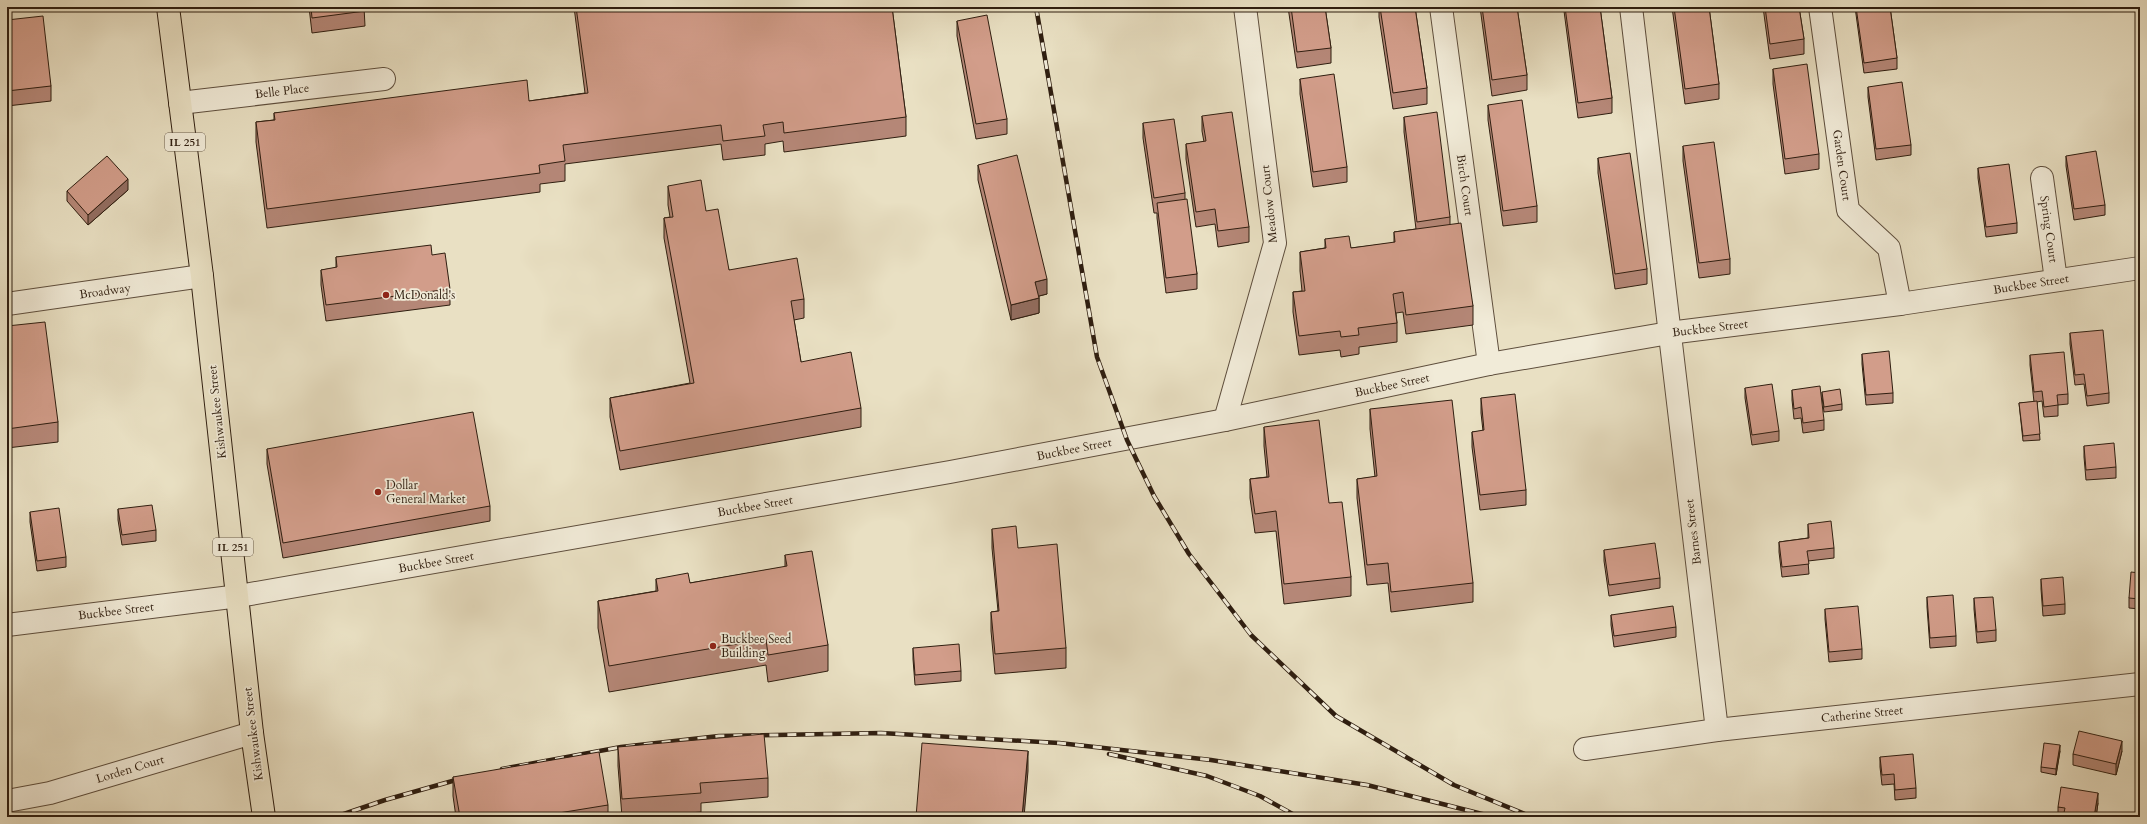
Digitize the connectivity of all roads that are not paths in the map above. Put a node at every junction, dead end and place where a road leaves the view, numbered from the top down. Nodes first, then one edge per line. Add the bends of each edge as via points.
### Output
1 (168, 7) edge
2 (1244, 7) edge
3 (1441, 7) edge
4 (1632, 7) edge
5 (1820, 7) edge
6 (384, 79) dead end
7 (180, 102) junction
8 (2042, 178) dead end
9 (2140, 268) edge
10 (202, 276) junction
11 (2056, 280) junction
12 (7, 304) edge
13 (1900, 304) junction
14 (1669, 333) junction
15 (1489, 364) junction
16 (1225, 420) junction
17 (238, 596) junction
18 (7, 624) edge
19 (2140, 684) edge
20 (1716, 730) junction
21 (252, 733) junction
22 (1585, 749) dead end
23 (7, 801) edge
24 (264, 817) edge

1 - 7 main road, Kishwaukee Street / IL 251
2 - 16 street, Meadow Court via 1275,243
3 - 15 street, Birch Court
4 - 14 street
5 - 13 street, Garden Court via 1848,210 1889,248
6 - 7 street, Belle Place
7 - 10 main road, Kishwaukee Street / IL 251
8 - 11 street, Spring Court
9 - 11 street, Buckbee Street
10 - 12 street, Broadway
10 - 17 main road, Kishwaukee Street / IL 251
11 - 13 street, Buckbee Street
13 - 14 street, Buckbee Street
14 - 15 street, Buckbee Street
14 - 20 street, Barnes Street
15 - 16 street, Buckbee Street
16 - 17 street, Buckbee Street via 942,474
17 - 18 street, Buckbee Street
17 - 21 main road, Kishwaukee Street / IL 251
19 - 20 street, Catherine Street
20 - 22 street, Catherine Street
21 - 23 street, Lorden Court via 50,793
21 - 24 main road, Kishwaukee Street / IL 251

